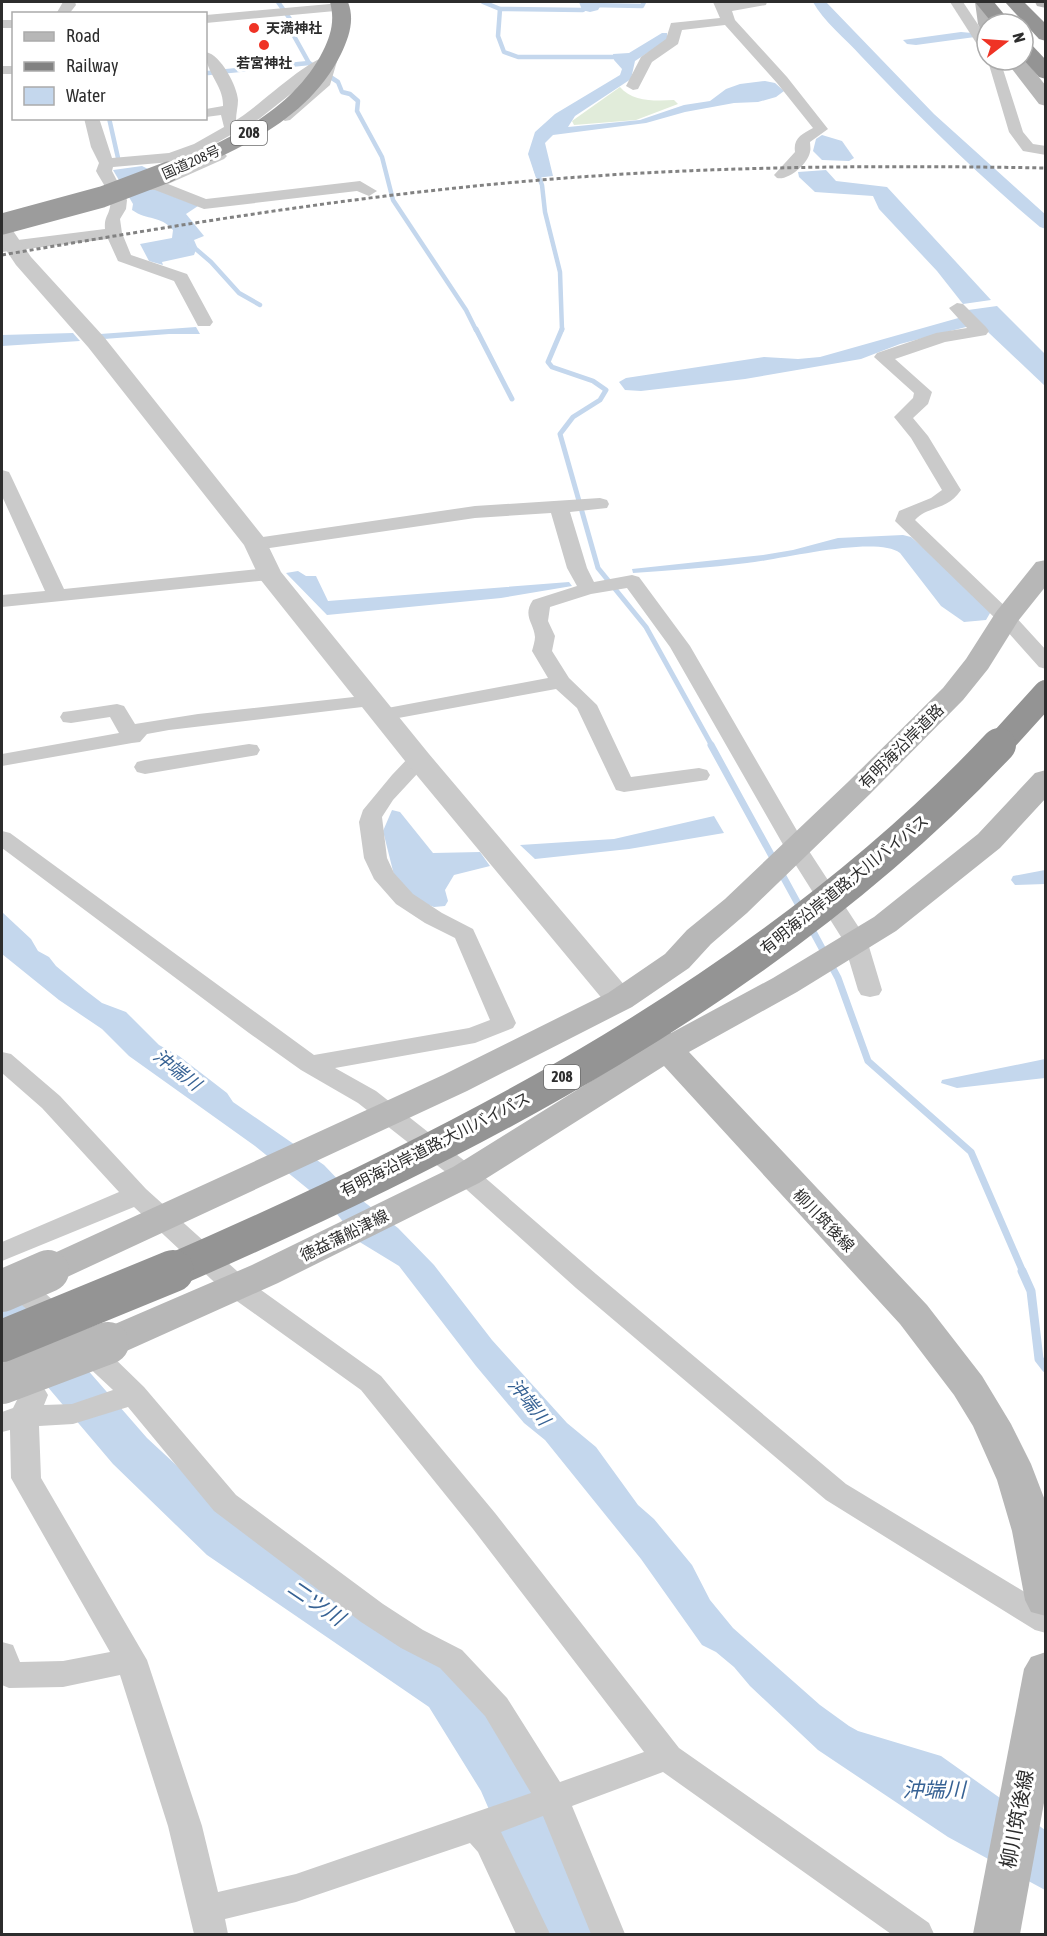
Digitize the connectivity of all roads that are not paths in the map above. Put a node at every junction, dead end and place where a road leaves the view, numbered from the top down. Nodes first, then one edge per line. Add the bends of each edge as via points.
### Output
1 (761, 2) edge
2 (957, 2) edge
3 (1014, 2) edge
4 (1021, 2) edge
5 (1037, 2) edge
6 (340, 4) edge
7 (724, 10) edge
8 (1046, 11) edge
9 (207, 19) edge
10 (1046, 27) edge
11 (975, 30) edge
12 (1046, 35) edge
13 (207, 57) edge
14 (1035, 61) edge
15 (997, 72) edge
16 (1024, 72) edge
17 (1046, 74) edge
18 (317, 76) junction
19 (633, 86) dead end
20 (1046, 100) edge
21 (229, 110) junction
22 (207, 113) edge
23 (92, 120) edge
24 (235, 127) junction
25 (210, 150) junction
26 (1046, 151) edge
27 (107, 163) junction
28 (782, 175) dead end
29 (162, 180) junction
30 (369, 191) dead end
31 (122, 199) junction
32 (114, 232) junction
33 (5, 236) edge
34 (957, 308) dead end
35 (204, 322) dead end
36 (2, 476) edge
37 (595, 504) dead end
38 (563, 506) junction
39 (256, 544) junction
40 (1046, 568) edge
41 (269, 574) junction
42 (594, 588) junction
43 (57, 596) junction
44 (2, 602) edge
45 (1006, 618) junction
46 (1046, 663) edge
47 (561, 682) junction
48 (1046, 693) edge
49 (1046, 707) edge
50 (377, 708) junction
51 (71, 717) dead end
52 (181, 722) junction
53 (132, 737) junction
54 (249, 750) dead end
55 (196, 758) junction
56 (2, 760) edge
57 (419, 760) junction
58 (145, 767) dead end
59 (699, 775) dead end
60 (1046, 779) edge
61 (2, 838) edge
62 (796, 848) junction
63 (849, 946) junction
64 (870, 990) dead end
65 (620, 1000) junction
66 (668, 1049) junction
67 (2, 1060) edge
68 (310, 1064) junction
69 (383, 1116) junction
70 (456, 1180) junction
71 (161, 1208) junction
72 (2, 1252) edge
73 (2, 1278) edge
74 (251, 1281) junction
75 (2, 1291) edge
76 (2, 1341) edge
77 (2, 1354) edge
78 (2, 1383) edge
79 (134, 1394) junction
80 (13, 1419) edge
81 (1046, 1600) edge
82 (1046, 1621) edge
83 (2, 1654) edge
84 (130, 1660) junction
85 (1046, 1669) edge
86 (667, 1757) junction
87 (552, 1798) junction
88 (476, 1827) junction
89 (209, 1922) edge
90 (533, 1935) edge
91 (608, 1935) edge
92 (917, 1935) edge
93 (996, 1935) edge

1 - 7 street
2 - 11 street
3 - 12 highway
4 - 10 highway
5 - 8 highway
6 - 9 street
6 - 18 highway, 国道208号 / 208 via 340,36 331,58
7 - 19 street via 676,26 673,41 646,60
7 - 28 street via 821,129 806,136 801,145 803,152
13 - 21 street via 230,98
14 - 17 highway
15 - 26 street via 1016,132 1028,148
16 - 20 main road
18 - 24 street
18 - 25 street via 310,98 279,120
18 - 29 highway, 国道208号 / 208 via 298,98 247,135
21 - 22 street
21 - 24 street via 227,120
23 - 27 street
24 - 25 street
25 - 27 street via 138,155
25 - 29 street
27 - 31 street via 104,171
29 - 30 street via 204,204 360,186
29 - 31 street
29 - 33 highway, 国道208号 / 208, bridge via 92,200
31 - 32 street via 112,219
32 - 33 street
32 - 35 street via 124,258 181,278
33 - 39 street via 96,342
34 - 45 street via 980,331 942,337 883,357 923,392 922,400 903,417 952,490 937,503 915,509 906,515 905,521
36 - 43 street
37 - 38 street
38 - 39 street via 475,512
38 - 42 street via 577,568
39 - 41 street
40 - 45 main road, 有明海沿岸道路
41 - 43 street
41 - 50 street
42 - 47 street via 540,604 538,621 545,636 542,651
42 - 62 street via 632,581 680,646
43 - 44 street
45 - 46 street
45 - 62 main road, 有明海沿岸道路 via 953,694
47 - 50 street
47 - 59 street via 586,705 624,785
48 - 76 highway, 有明海沿岸道路;大川バイパス / 208, bridge via 919,826 818,909 707,991 454,1138 273,1227
49 - 77 highway, 有明海沿岸道路;大川バイパス / 208 via 997,763 928,831 871,878 717,995 601,1068 282,1235
50 - 52 street via 208,717
50 - 57 street
51 - 53 street via 117,710
52 - 53 street via 140,729
52 - 55 street
53 - 56 street
54 - 55 street
55 - 58 street
57 - 65 street
57 - 68 street via 371,817 376,858 387,882 401,899 465,934 504,1023 475,1035
60 - 63 main road via 989,841 885,924
61 - 68 street
62 - 63 street
62 - 65 main road, 有明海沿岸道路 via 677,961
63 - 64 street
63 - 66 main road
65 - 66 main road, 柳川筑後線
65 - 69 main road
66 - 70 main road, 徳益蒲船津線
66 - 81 main road, 柳川筑後線 via 789,1184 883,1281 942,1350 981,1406 1012,1465 1030,1520
67 - 71 street
68 - 69 street via 367,1097
69 - 70 street
69 - 71 main road
70 - 74 main road, 徳益蒲船津線
70 - 82 street via 585,1281 836,1492
71 - 72 street
71 - 74 street
71 - 75 main road, bridge via 52,1269
73 - 79 street via 19,1286
74 - 78 main road, 徳益蒲船津線, bridge via 108,1343
74 - 86 street via 371,1383
77 - 80 street via 34,1395
79 - 80 street via 73,1414
79 - 87 street via 225,1503 372,1613 452,1659 496,1707
80 - 84 street via 26,1478
83 - 84 street via 9,1675 63,1674
84 - 89 street via 184,1826
85 - 93 main road, 柳川筑後線
86 - 87 street
86 - 92 street
87 - 88 street
87 - 91 street
88 - 89 street
88 - 90 street via 490,1843

